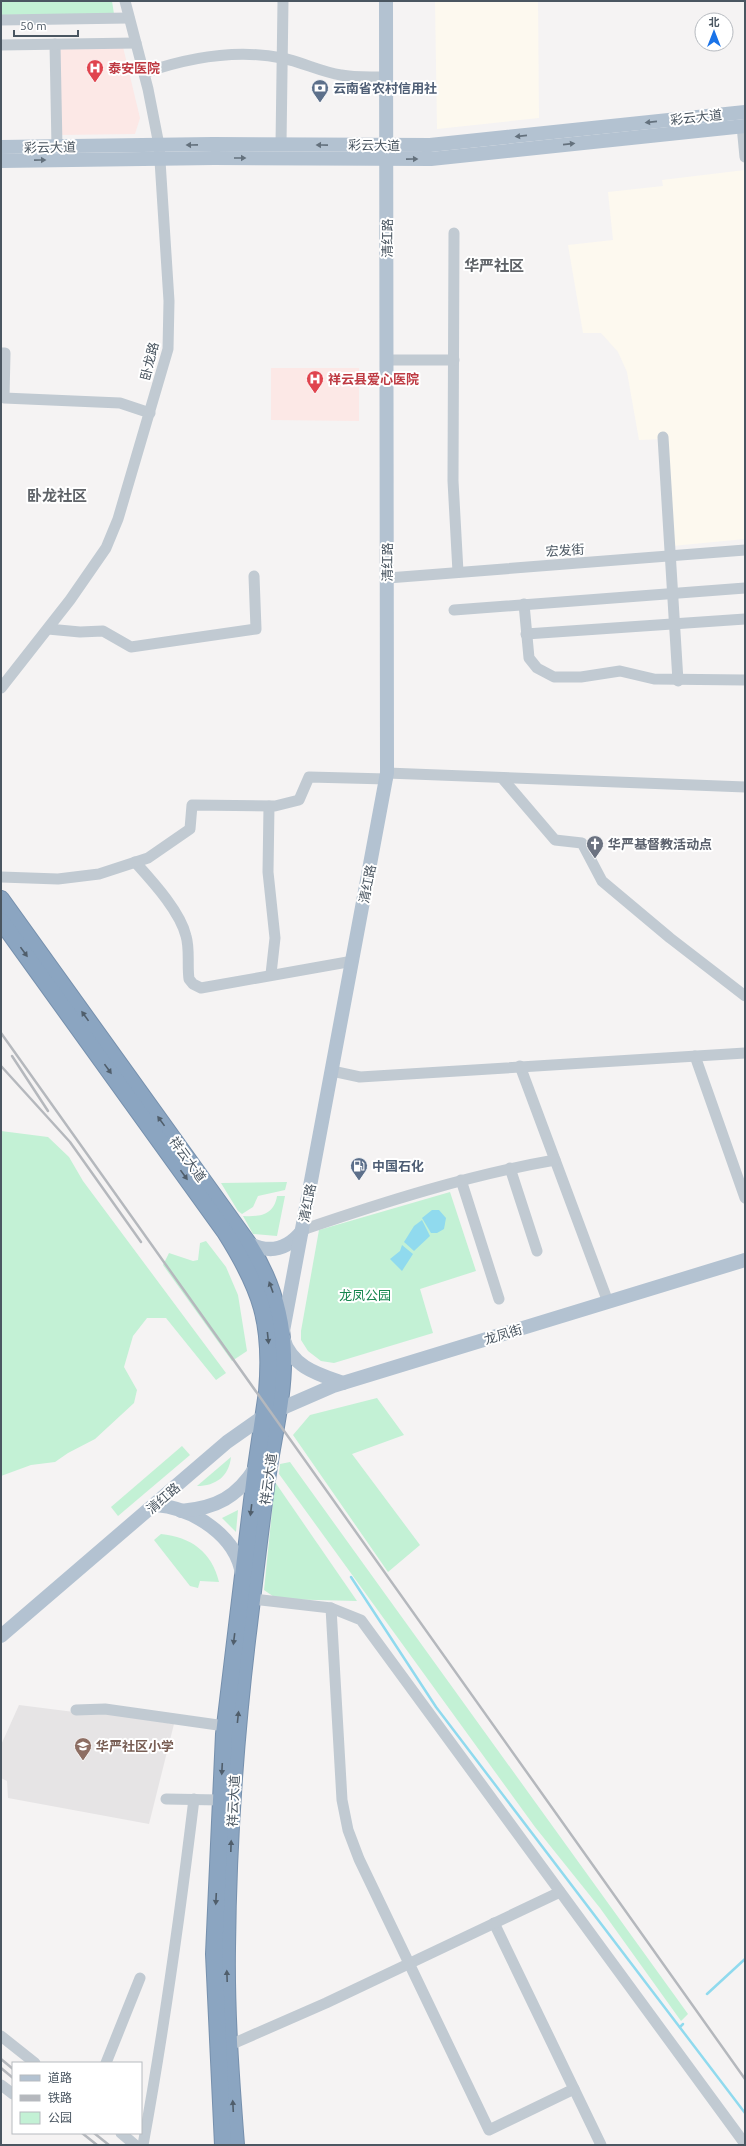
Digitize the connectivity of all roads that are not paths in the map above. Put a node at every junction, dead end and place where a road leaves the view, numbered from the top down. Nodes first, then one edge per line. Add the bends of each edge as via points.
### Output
1 (124, 1) edge
2 (283, 1) edge
3 (386, 1) edge
4 (129, 18) junction
5 (1, 20) edge
6 (136, 43) junction
7 (55, 44) junction
8 (1, 45) edge
9 (282, 58) junction
10 (144, 73) junction
11 (386, 77) junction
12 (744, 122) edge
13 (282, 144) junction
14 (57, 146) junction
15 (1, 147) edge
16 (159, 152) junction
17 (386, 153) junction
18 (745, 157) edge
19 (1, 161) edge
20 (454, 233) dead end
21 (1, 353) edge
22 (387, 360) junction
23 (454, 360) junction
24 (150, 412) junction
25 (663, 437) dead end
26 (745, 550) edge
27 (670, 556) junction
28 (458, 572) junction
29 (254, 576) dead end
30 (388, 578) junction
31 (745, 588) edge
32 (673, 593) junction
33 (524, 604) junction
34 (454, 610) dead end
35 (745, 619) edge
36 (675, 624) junction
37 (48, 629) junction
38 (526, 634) junction
39 (678, 680) junction
40 (745, 680) edge
41 (1, 688) edge
42 (387, 776) junction
43 (502, 778) junction
44 (745, 787) edge
45 (269, 806) junction
46 (135, 862) junction
47 (1, 877) edge
48 (1, 899) edge
49 (1, 921) edge
50 (353, 961) junction
51 (271, 974) junction
52 (745, 996) edge
53 (745, 1053) edge
54 (695, 1056) junction
55 (520, 1066) junction
56 (332, 1071) junction
57 (555, 1160) junction
58 (510, 1168) junction
59 (461, 1180) junction
60 (745, 1198) edge
61 (302, 1230) junction
62 (248, 1243) junction
63 (537, 1251) dead end
64 (745, 1260) edge
65 (499, 1299) dead end
66 (608, 1302) junction
67 (282, 1335) junction
68 (343, 1383) junction
69 (279, 1409) junction
70 (264, 1416) junction
71 (256, 1467) junction
72 (156, 1505) junction
73 (180, 1511) junction
74 (243, 1578) junction
75 (253, 1600) junction
76 (331, 1608) junction
77 (1, 1636) edge
78 (76, 1710) dead end
79 (225, 1726) junction
80 (166, 1799) dead end
81 (194, 1799) junction
82 (220, 1800) junction
83 (560, 1892) junction
84 (494, 1923) junction
85 (409, 1964) junction
86 (140, 1978) dead end
87 (1, 2036) edge
88 (223, 2045) junction
89 (34, 2062) edge
90 (106, 2062) edge
91 (1, 2085) edge
92 (574, 2089) junction
93 (12, 2093) edge
94 (122, 2134) edge
95 (745, 2144) edge
96 (135, 2145) edge
97 (143, 2145) edge
98 (223, 2145) edge
99 (236, 2145) edge
100 (601, 2145) edge

1 - 4 street, 卧龙路
2 - 9 street
3 - 11 main road, 清红路
4 - 5 street
4 - 6 street, 卧龙路
6 - 7 street
6 - 10 street, 卧龙路
7 - 8 street
7 - 14 street
9 - 10 street via 254,55 216,56 179,62
9 - 11 street via 341,75
9 - 13 street
10 - 16 street, 卧龙路 via 153,109
11 - 17 main road, 清红路
12 - 17 main road, 彩云大道 via 453,144
12 - 18 street
13 -> 16 main road, 彩云大道
17 -> 13 main road, 彩云大道
14 - 15 main road, 彩云大道
14 - 16 main road, 彩云大道
16 -> 17 main road, 彩云大道
19 -> 16 main road, 彩云大道
16 - 24 street, 卧龙路 via 170,319 168,350
17 - 22 main road, 清红路
20 - 23 street
21 - 24 street via 5,353 4,398 120,403
22 - 23 street
22 - 30 main road, 清红路
23 - 28 street via 453,481
24 - 37 street, 卧龙路 via 111,538 96,565
25 - 27 street
26 - 27 street, 宏发街
27 - 28 street, 宏发街
27 - 32 street
28 - 30 street, 宏发街
29 - 37 street via 256,629 131,647 103,631
30 - 42 main road, 清红路
31 - 32 street
32 - 33 street
32 - 36 street
33 - 34 street
33 - 38 street
35 - 36 street
36 - 38 street
36 - 39 street
37 - 41 street, 卧龙路
38 - 39 street via 528,652 533,664 554,677 575,678 620,671 654,679
39 - 40 street
42 - 43 street
42 - 45 street via 309,777 299,800
42 - 50 main road, 清红路
43 - 44 street
43 - 52 street via 554,840 582,844 602,881
45 - 46 street via 192,805 190,829 148,858
45 - 51 street via 268,872 275,938
46 - 47 street via 99,874 58,879
46 - 51 street via 176,915 186,935 187,967 189,979 193,984 200,988
62 -> 48 highway, 祥云大道
49 -> 70 highway, 祥云大道 via 221,1226 247,1267 262,1304 268,1342
50 - 51 street
50 - 56 main road, 清红路
53 - 54 street
54 - 55 street
54 - 60 street
55 - 56 street via 360,1076
55 - 57 street
56 - 61 main road, 清红路
57 - 58 street
57 - 66 street
58 - 59 street
58 - 63 street
59 - 61 street
59 - 65 street
61 - 62 main road via 291,1243 280,1248 266,1249
61 - 67 main road, 清红路
67 -> 62 highway, 祥云大道 via 276,1301 268,1278
64 - 66 main road, 龙凤街
66 - 68 main road, 龙凤街
67 - 68 main road via 288,1352 301,1365
67 - 69 highway, 祥云大道 via 283,1366
67 - 70 main road, 清红路
68 - 69 main road, 龙凤街
69 - 70 main road, 龙凤街
69 - 75 highway, 祥云大道 via 268,1473
70 - 71 highway, 祥云大道
70 - 72 main road, 清红路 via 227,1442
71 - 73 main road via 244,1485 228,1498 209,1506
71 -> 74 highway, 祥云大道
72 - 73 main road
72 - 77 main road, 清红路
73 - 74 main road via 205,1523 226,1540 237,1557
74 -> 79 highway, 祥云大道
75 - 76 street
88 -> 75 highway, 祥云大道 via 238,1724
76 - 83 street via 361,1620
76 - 85 street via 342,1800 348,1830 359,1859
78 - 79 street via 105,1709
79 -> 82 highway, 祥云大道
80 - 81 street
81 - 82 street
81 - 97 street via 180,1920
82 -> 88 highway, 祥云大道 via 214,1954
83 - 84 street
83 - 95 street
84 - 85 street
84 - 92 street
85 - 88 street via 326,2003
85 - 92 street via 489,2130
86 - 90 street
87 - 89 street
88 - 98 highway, 祥云大道
99 -> 88 highway, 祥云大道
91 - 93 street
92 - 100 street
94 - 96 street

